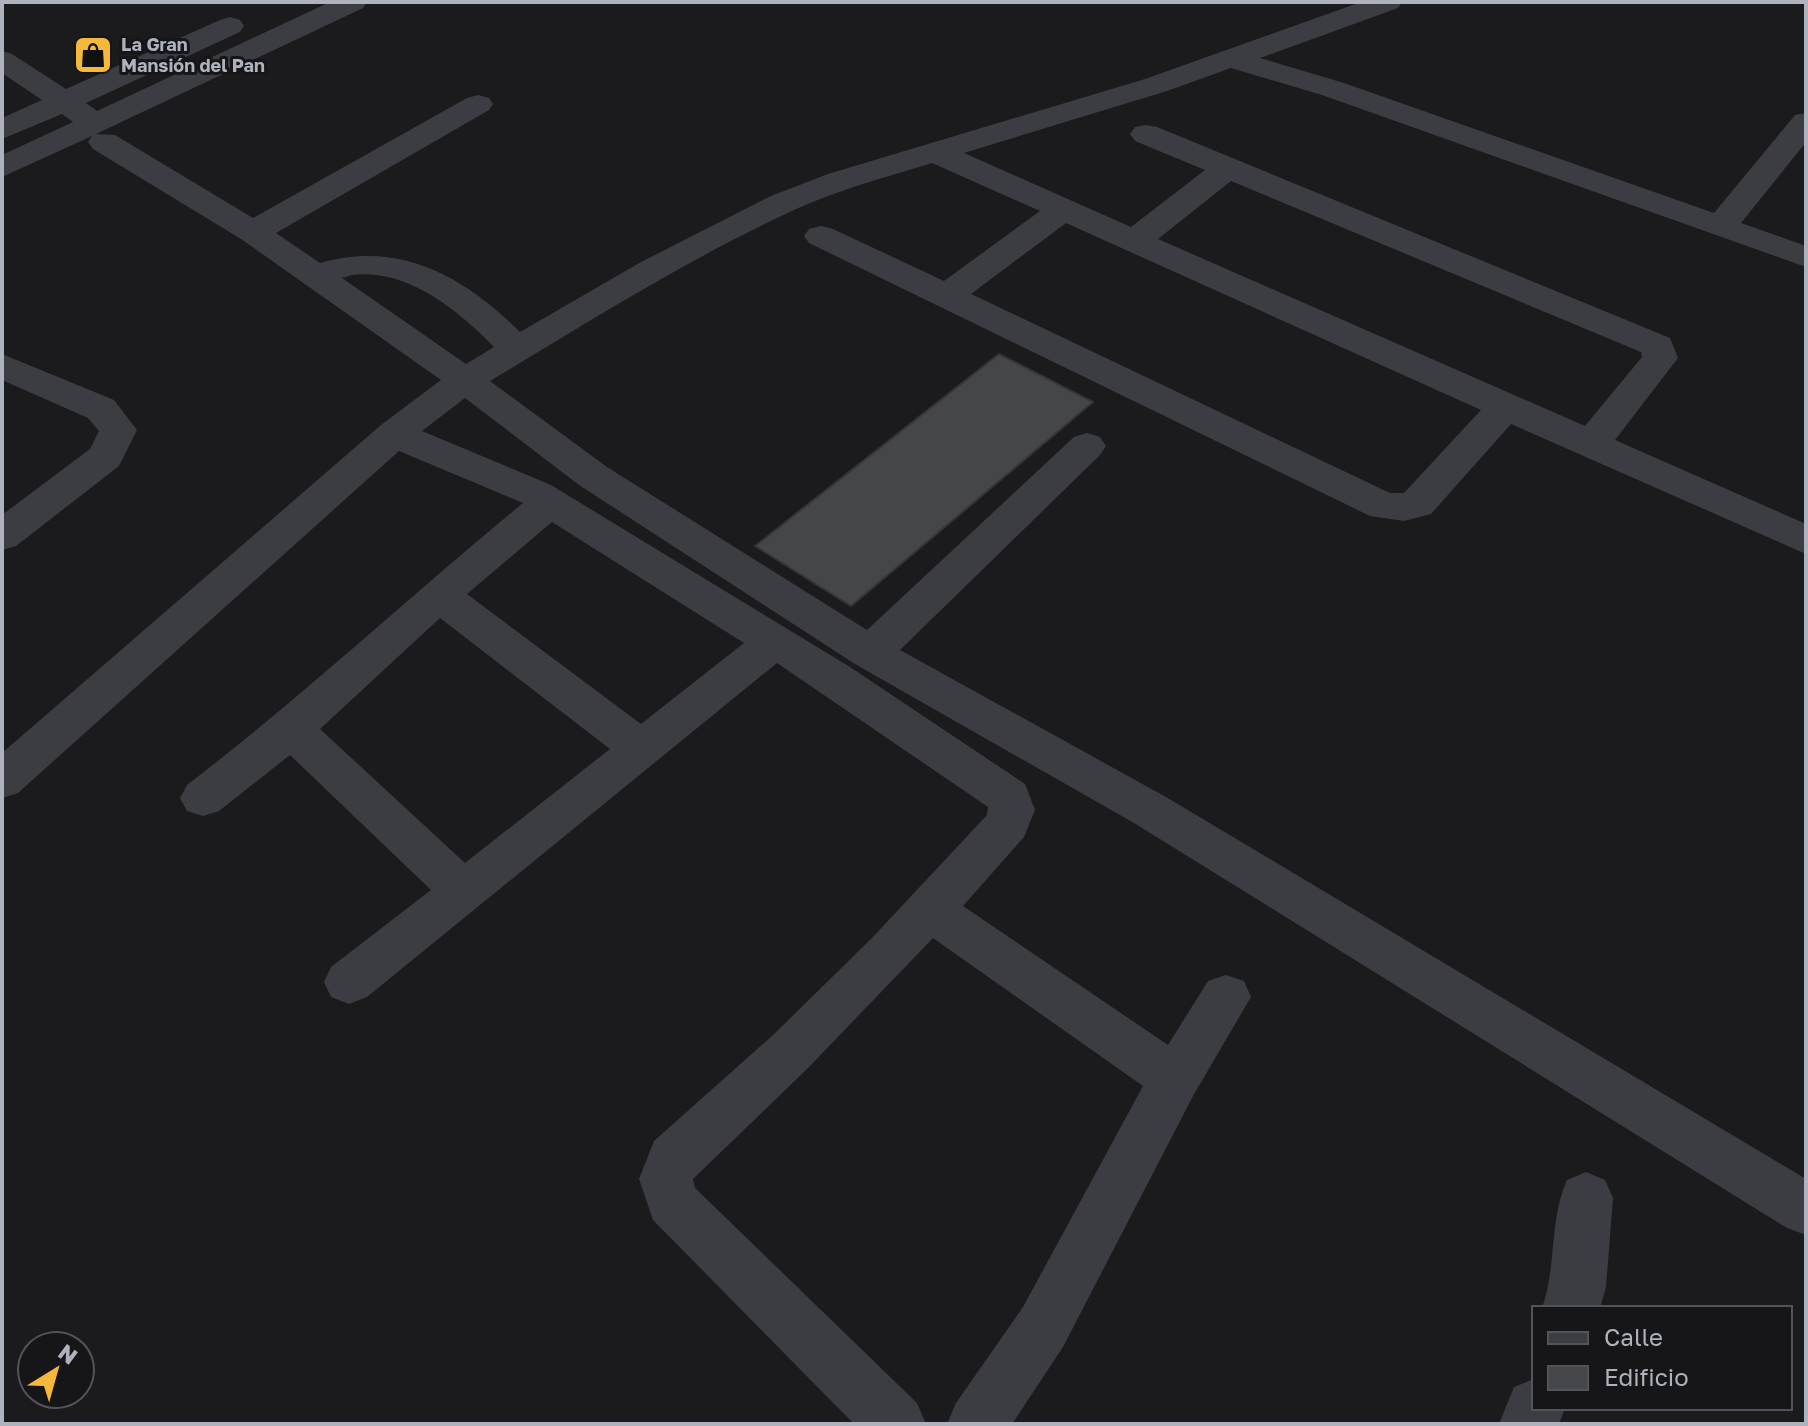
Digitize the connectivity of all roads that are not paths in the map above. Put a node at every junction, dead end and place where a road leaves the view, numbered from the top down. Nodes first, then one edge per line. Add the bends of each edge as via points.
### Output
1 (353, 2) edge
2 (1388, 2) edge
3 (256, 15) dead end
4 (1232, 59) junction
5 (2, 60) edge
6 (2, 97) edge
7 (63, 103) junction
8 (478, 104) dead end
9 (31, 117) junction
10 (1806, 122) edge
11 (2, 130) edge
12 (101, 132) junction
13 (1146, 134) dead end
14 (67, 137) junction
15 (934, 152) junction
16 (2, 167) edge
17 (1229, 167) junction
18 (1063, 210) junction
19 (1721, 226) junction
20 (253, 232) junction
21 (821, 236) dead end
22 (1134, 241) junction
23 (1806, 257) edge
24 (315, 275) junction
25 (945, 297) junction
26 (516, 349) junction
27 (2, 366) edge
28 (465, 380) junction
29 (1507, 405) junction
30 (394, 434) junction
31 (1592, 443) junction
32 (1087, 446) dead end
33 (550, 502) junction
34 (2, 536) edge
35 (1806, 540) edge
36 (439, 595) junction
37 (774, 642) junction
38 (870, 653) junction
39 (291, 729) junction
40 (642, 749) junction
41 (2, 780) edge
42 (203, 798) dead end
43 (464, 892) junction
44 (928, 908) junction
45 (349, 982) dead end
46 (1226, 997) dead end
47 (1175, 1079) junction
48 (1586, 1198) dead end
49 (1806, 1209) edge
50 (1572, 1306) edge
51 (896, 1424) edge
52 (977, 1424) edge

1 - 12 street
2 - 4 street
3 - 7 street
4 - 15 street
4 - 19 street via 1333,89
5 - 7 street
6 - 9 street
7 - 9 street
7 - 12 street
8 - 20 street
9 - 11 street
9 - 14 street
10 - 19 street
12 - 14 street
12 - 20 street
13 - 17 street
14 - 16 street
15 - 18 street
15 - 26 street via 783,203 653,269
17 - 22 street
17 - 31 street via 1657,346 1660,358
18 - 22 street
18 - 25 street
19 - 23 street
20 - 24 street
21 - 25 street
22 - 29 street
24 - 26 street via 364,264 390,266 437,285 475,309
24 - 28 street
25 - 29 street via 1384,506 1417,504
26 - 28 street
27 - 34 street via 101,409 118,430 105,457
28 - 30 street
28 - 38 street via 593,476
29 - 31 street
30 - 33 street
30 - 41 street
31 - 35 street
32 - 38 street
33 - 36 street
33 - 37 street
36 - 39 street
36 - 40 street
37 - 40 street
37 - 44 street via 1009,797 1008,824
38 - 49 street via 1150,810
39 - 42 street
39 - 43 street
40 - 43 street
43 - 45 street
44 - 47 street
44 - 51 street via 790,1052 673,1159 666,1179 672,1202
46 - 47 street
47 - 52 street via 1043,1327
48 - 50 street

